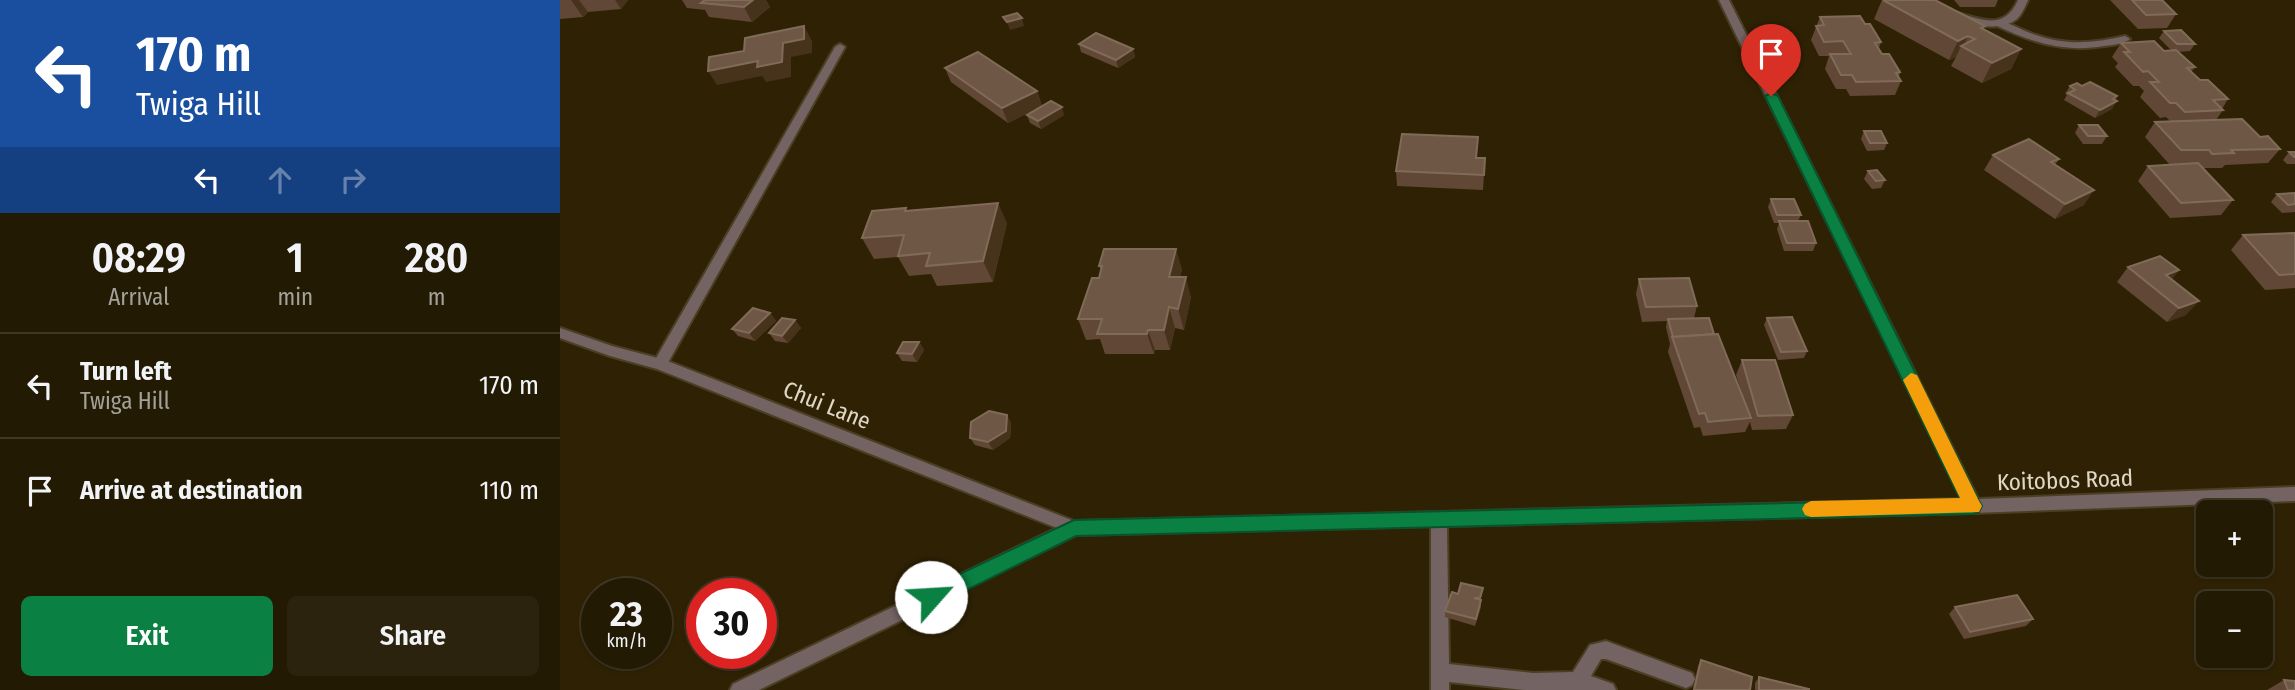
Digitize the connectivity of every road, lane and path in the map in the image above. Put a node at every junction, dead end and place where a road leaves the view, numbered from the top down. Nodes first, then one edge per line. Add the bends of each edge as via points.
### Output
1 (1724, 0) edge
2 (2023, 0) edge
3 (1942, 10) edge
4 (1999, 23) junction
5 (2126, 38) dead end
6 (840, 47) dead end
7 (560, 333) edge
8 (660, 364) junction
9 (2295, 495) edge
10 (1973, 506) junction
11 (1439, 518) junction
12 (1074, 528) junction
13 (1686, 679) dead end
14 (1440, 681) edge
15 (1578, 681) junction
16 (740, 690) edge
17 (1607, 690) edge

1 - 10 street
2 - 4 street via 2019,13
3 - 4 street via 1976,22
4 - 5 street via 2034,40 2066,46 2102,45
6 - 8 street
7 - 8 street, Chui Lane
8 - 12 street, Chui Lane
9 - 10 street, Koitobos Road
10 - 11 street, Koitobos Road
11 - 12 street, Koitobos Road
11 - 14 street
12 - 16 street, Koitobos Road
13 - 15 street via 1606,650 1596,651
14 - 15 street
15 - 17 street

